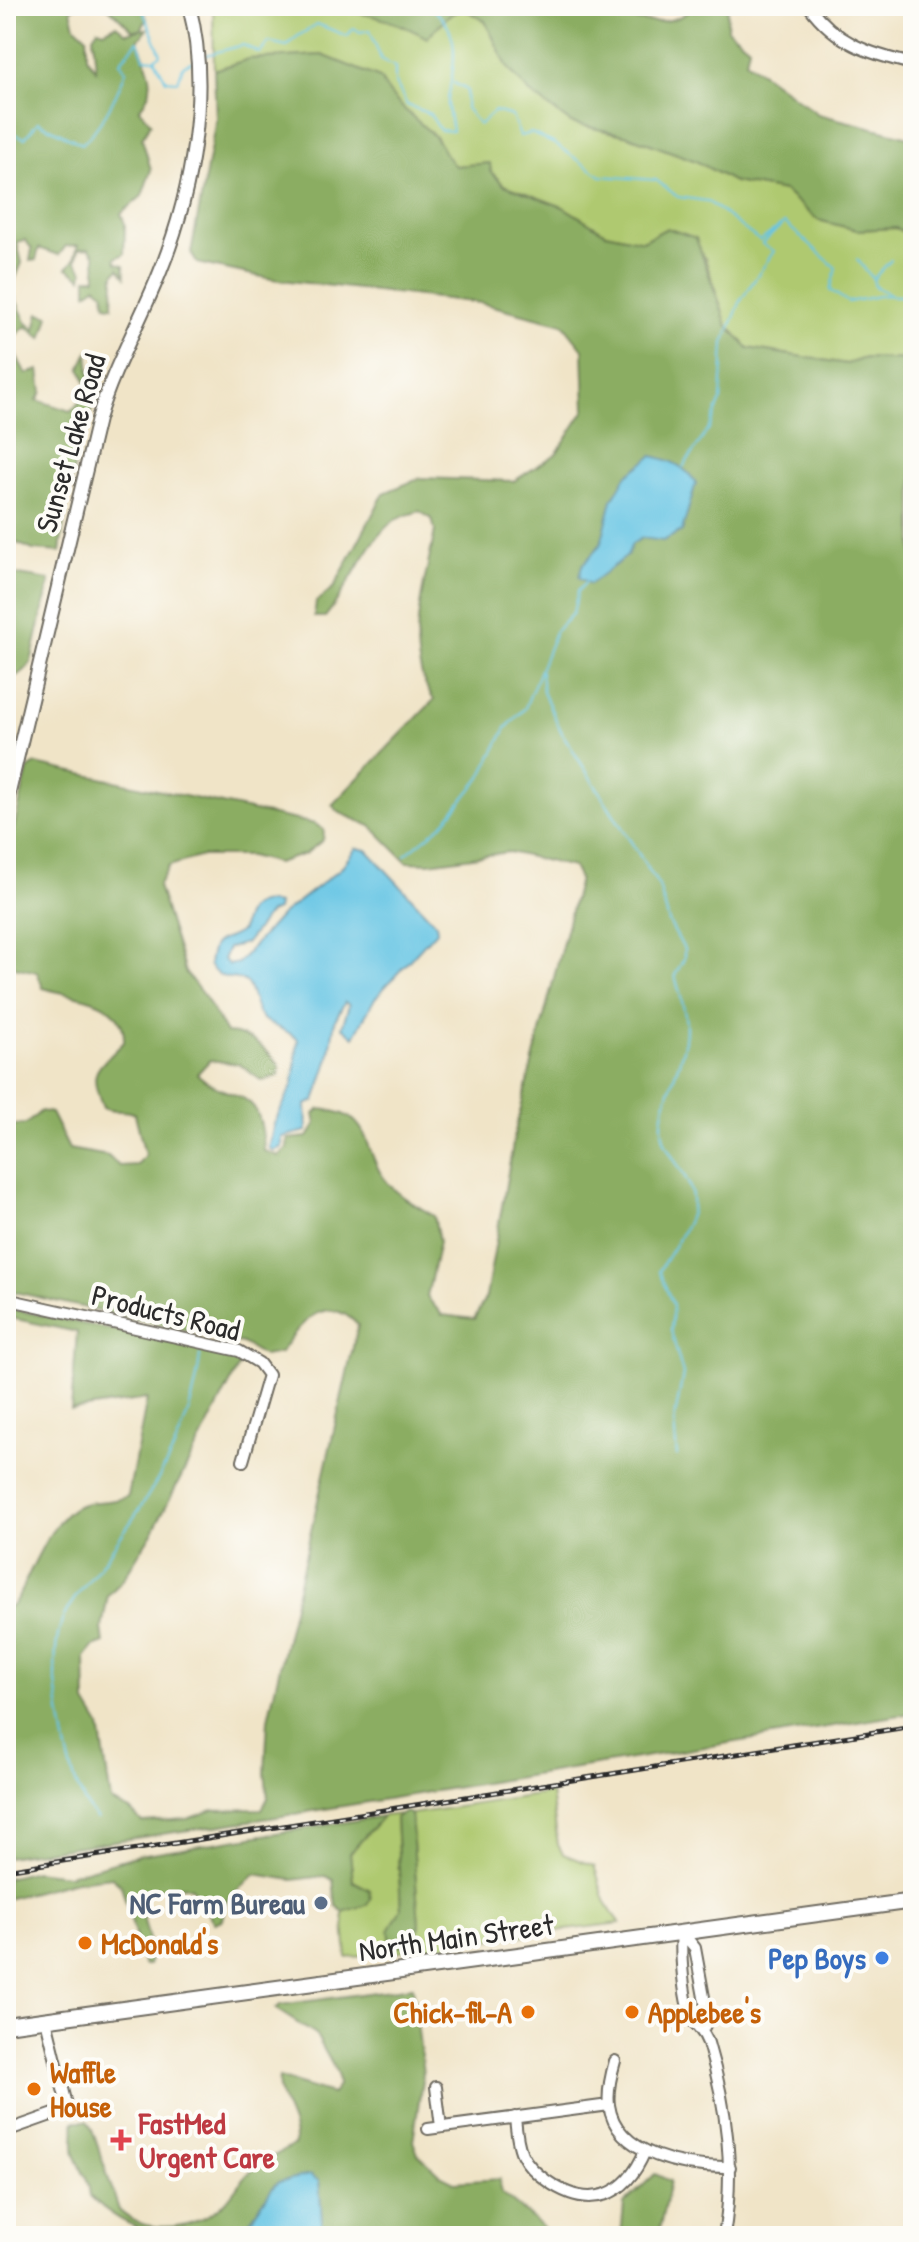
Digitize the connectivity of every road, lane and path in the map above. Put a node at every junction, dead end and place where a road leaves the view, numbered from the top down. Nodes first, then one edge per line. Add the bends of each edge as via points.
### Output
1 (809, 6) edge
2 (190, 10) edge
3 (913, 64) edge
4 (6, 805) edge
5 (6, 1299) edge
6 (243, 1461) dead end
7 (913, 1901) edge
8 (682, 1932) junction
9 (46, 2020) junction
10 (6, 2025) edge
11 (615, 2061) dead end
12 (436, 2087) dead end
13 (609, 2105) junction
14 (515, 2117) junction
15 (441, 2127) junction
16 (428, 2129) dead end
17 (6, 2131) edge
18 (645, 2151) junction
19 (730, 2167) junction
20 (724, 2236) edge

1 - 3 street via 848,44
2 - 4 main road, Sunset Lake Road via 198,70 186,177 170,246 98,419
5 - 6 street, Products Road via 239,1351 259,1363 268,1375
7 - 8 highway, North Main Street
8 - 9 highway, North Main Street
8 - 19 street via 695,1948 708,2019 703,2029 725,2109
9 - 10 highway, North Main Street
9 - 17 street via 68,2109
11 - 13 street
12 - 15 street
13 - 14 street
13 - 18 street via 619,2129
14 - 15 street
14 - 18 street via 518,2143 529,2165 559,2189 578,2196 597,2196 622,2186
15 - 16 street
18 - 19 street via 699,2166
19 - 20 street

